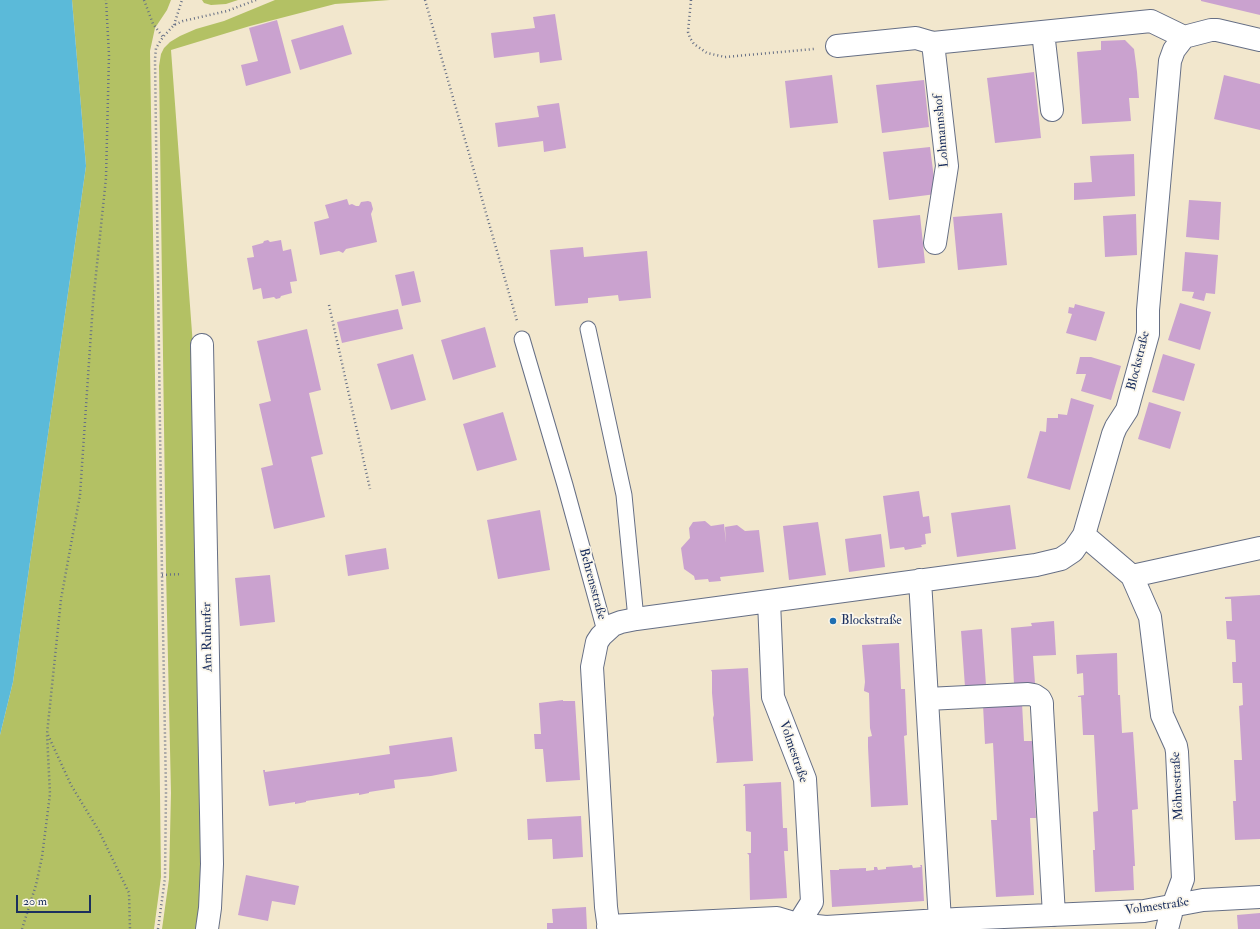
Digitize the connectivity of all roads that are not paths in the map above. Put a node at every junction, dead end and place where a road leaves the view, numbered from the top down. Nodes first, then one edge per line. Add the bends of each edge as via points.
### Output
1 (1043, 32) junction
2 (1184, 37) junction
3 (1260, 40) edge
4 (933, 43) junction
5 (837, 46) road end
6 (1052, 110) dead end
7 (935, 243) dead end
8 (588, 329) dead end
9 (522, 339) road end
10 (202, 345) dead end
11 (1084, 535) junction
12 (1260, 548) edge
13 (1132, 576) junction
14 (920, 580) junction
15 (769, 601) junction
16 (636, 619) junction
17 (605, 631) junction
18 (928, 699) junction
19 (1260, 897) edge
20 (1173, 906) junction
21 (1054, 915) junction
22 (940, 921) junction
23 (1004, 923) edge
24 (796, 926) edge
25 (894, 926) edge
26 (608, 927) edge
27 (207, 929) edge
28 (1167, 929) edge

1 - 2 street via 1151,21
1 - 4 street
1 - 6 street
2 - 3 street via 1217,30
2 - 11 street, Blockstraße via 1174,50 1168,72 1148,334 1127,410 1113,434
4 - 5 street via 916,38
4 - 7 street, Lohmannshof via 947,166
8 - 16 lane via 624,495
9 - 17 lane, Behrensstraße
10 - 27 street, Am Ruhrufer via 212,864
11 - 13 street, Möhnestraße
11 - 14 street, Blockstraße via 1068,556 1050,562
12 - 13 street
13 - 20 street, Möhnestraße via 1150,617 1162,715 1177,752 1183,879
14 - 15 street, Blockstraße
14 - 18 street
15 - 16 street, Blockstraße
15 - 24 street, Volmestraße via 773,697 804,779 812,902
16 - 17 street, Blockstraße via 620,622
17 - 26 street, Behrensstraße via 597,642 592,667
18 - 21 street via 1028,694 1040,699
18 - 22 street
19 - 20 street, Volmestraße via 1203,900
20 - 21 street, Volmestraße via 1144,911
20 - 28 street, Möhnestraße
21 - 23 street, Volmestraße
22 - 23 street, Volmestraße
22 - 25 street, Volmestraße
24 - 25 street, Volmestraße
24 - 26 street, Volmestraße via 777,918

